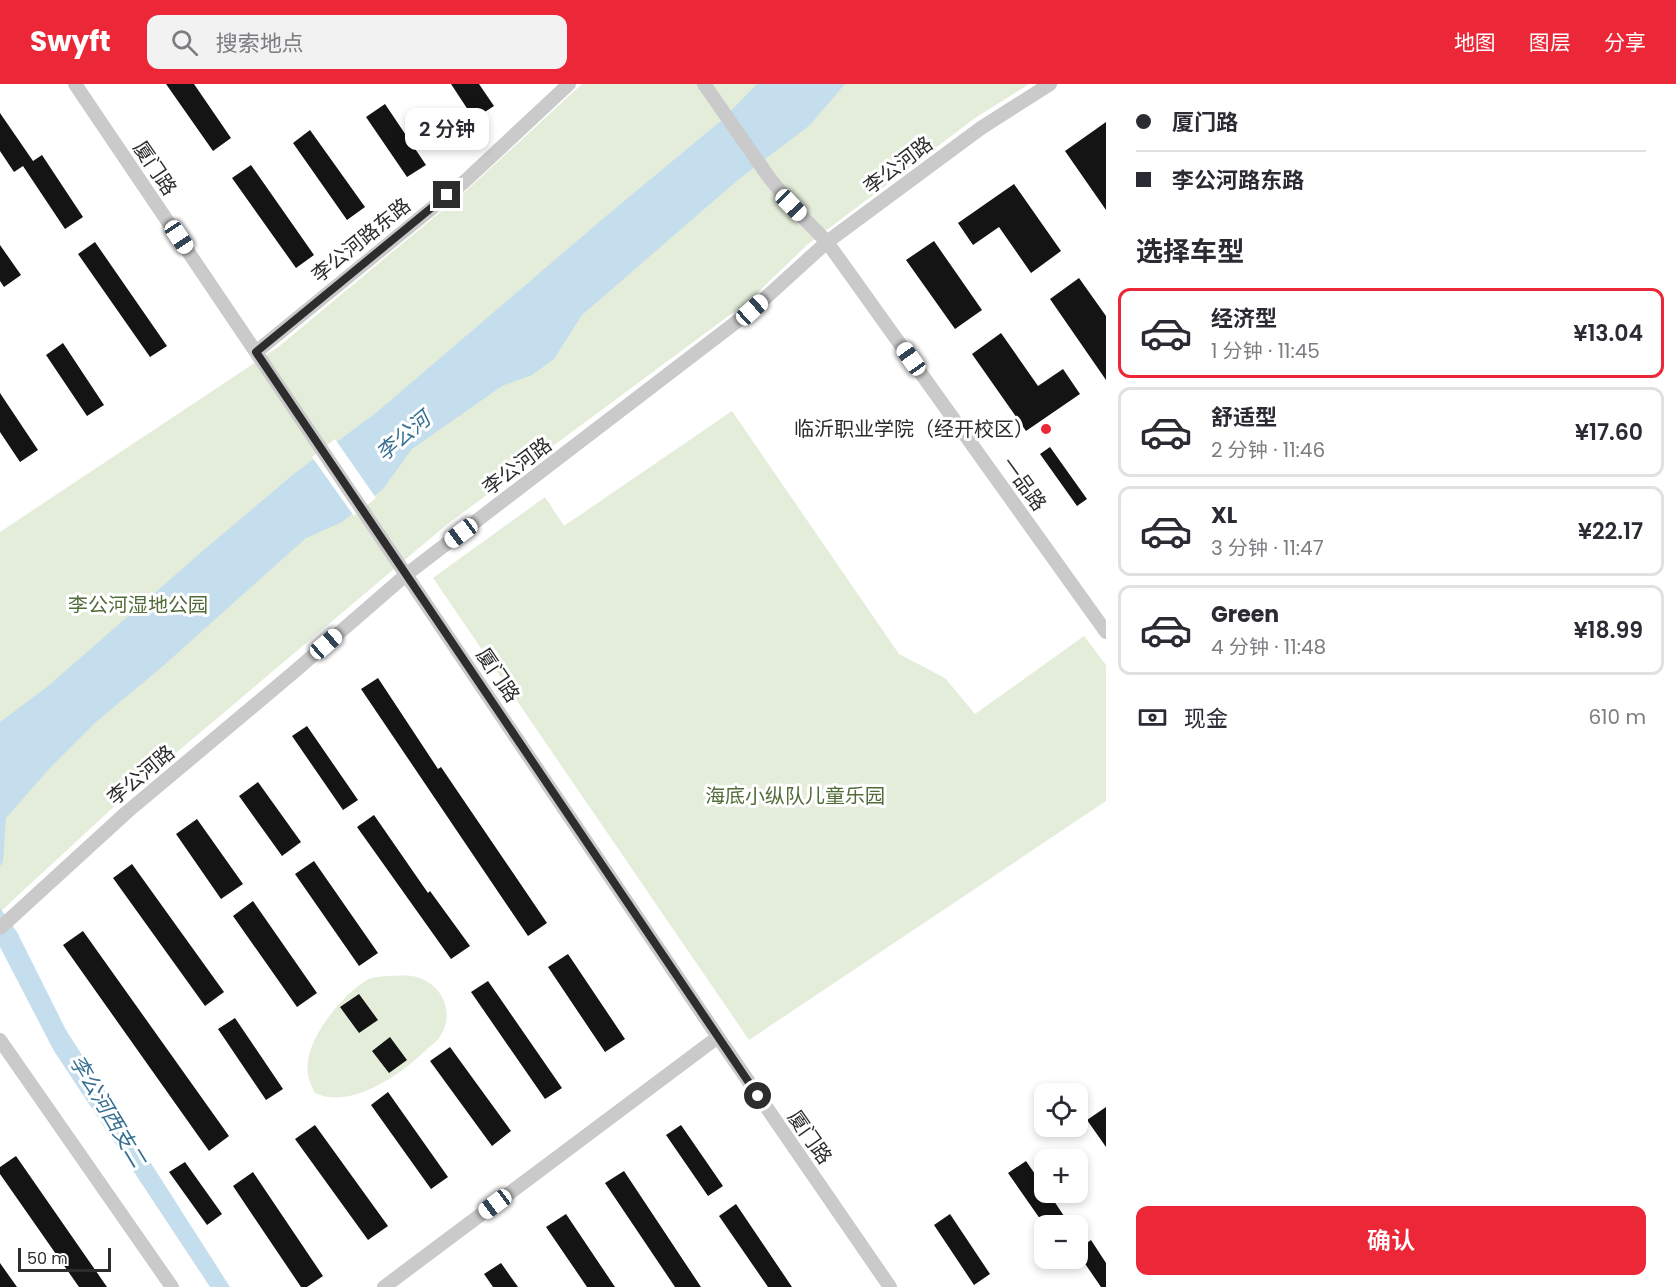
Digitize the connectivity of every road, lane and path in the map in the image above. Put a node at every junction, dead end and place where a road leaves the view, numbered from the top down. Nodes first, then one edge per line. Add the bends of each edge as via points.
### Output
1 (75, 84) edge
2 (569, 84) edge
3 (704, 84) edge
4 (1050, 84) edge
5 (827, 242) junction
6 (256, 352) junction
7 (407, 574) junction
8 (1106, 632) edge
9 (5, 923) edge
10 (718, 1037) junction
11 (0, 1040) edge
12 (172, 1287) edge
13 (384, 1287) edge
14 (890, 1287) edge

1 - 6 street, 厦门路
2 - 6 street, 李公河路东路 via 464,182
3 - 5 street, 一品路 via 768,176
4 - 5 street, 李公河路 via 981,128
5 - 7 street, 李公河路 via 752,310
5 - 8 street, 一品路
6 - 7 street, 厦门路
7 - 9 street, 李公河路 via 127,812
7 - 10 street, 厦门路
10 - 13 street
10 - 14 street, 厦门路
11 - 12 street

